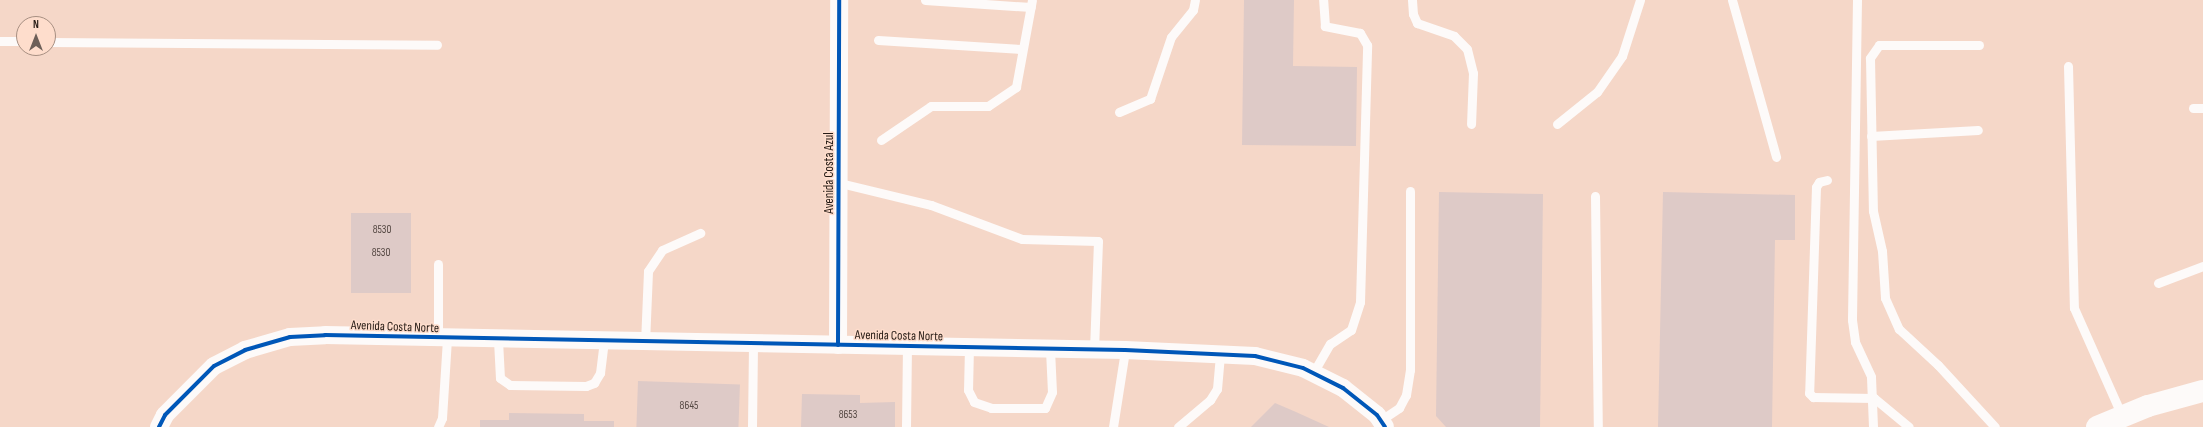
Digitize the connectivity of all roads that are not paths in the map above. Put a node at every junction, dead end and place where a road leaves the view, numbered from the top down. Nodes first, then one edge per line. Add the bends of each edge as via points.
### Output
1 (839, 0) edge
2 (925, 0) edge
3 (1195, 0) edge
4 (1323, 0) edge
5 (1412, 0) edge
6 (1640, 0) edge
7 (1732, 0) edge
8 (1857, 0) edge
9 (1031, 4) edge
10 (878, 40) dead end
11 (0, 41) edge
12 (16, 42) edge
13 (56, 42) edge
14 (437, 45) dead end
15 (1979, 45) dead end
16 (1022, 49) junction
17 (2068, 66) dead end
18 (2193, 108) dead end
19 (2203, 108) edge
20 (1119, 112) dead end
21 (1471, 124) dead end
22 (1557, 124) dead end
23 (1978, 130) dead end
24 (1872, 136) junction
25 (882, 140) dead end
26 (1776, 157) dead end
27 (1827, 180) dead end
28 (840, 183) junction
29 (1410, 191) dead end
30 (1595, 196) dead end
31 (700, 233) dead end
32 (438, 264) dead end
33 (2203, 266) edge
34 (2158, 283) dead end
35 (442, 338) junction
36 (498, 340) junction
37 (604, 342) junction
38 (645, 342) junction
39 (753, 344) junction
40 (838, 345) junction
41 (907, 346) junction
42 (969, 347) junction
43 (1050, 349) junction
44 (1094, 350) junction
45 (1124, 350) junction
46 (1220, 355) junction
47 (1313, 373) junction
48 (2203, 391) edge
49 (1874, 398) junction
50 (2122, 416) junction
51 (1383, 424) edge
52 (159, 427) edge
53 (438, 427) edge
54 (752, 427) edge
55 (906, 427) edge
56 (1113, 427) edge
57 (1178, 427) edge
58 (1598, 427) edge
59 (1873, 427) edge
60 (1909, 427) edge
61 (1995, 427) edge
62 (2097, 427) edge

1 - 28 street, Avenida Costa Azul
2 - 9 lane
3 - 20 lane via 1193,10 1170,37 1150,99
4 - 47 lane via 1325,26 1360,33 1367,45 1360,302 1351,330 1330,344
5 - 21 lane via 1417,23 1454,36 1467,49 1473,73
6 - 22 lane via 1622,56 1597,92
7 - 26 lane
8 - 49 lane via 1852,320 1855,342 1871,377
9 - 16 lane
10 - 16 lane
11 - 12 lane
13 - 14 lane
15 - 24 lane via 1879,45 1870,58
16 - 25 lane via 1016,87 988,106 931,106
17 - 50 lane via 2074,308
18 - 19 lane
23 - 24 lane
24 - 61 lane via 1873,211 1882,251 1885,298 1899,329
27 - 49 lane via 1819,182 1816,187 1809,393 1813,396
28 - 40 street, Avenida Costa Azul
28 - 44 lane via 931,205 1022,239 1098,241
29 - 51 lane via 1410,370 1406,395 1399,408
30 - 58 lane
31 - 38 lane via 662,250 648,271
32 - 35 lane
33 - 34 lane
35 - 36 street, Avenida Costa Norte
35 - 52 street, Avenida Costa Norte via 325,335 290,338 245,350 214,366 195,381 165,415
35 - 53 lane via 442,418
36 - 37 street, Avenida Costa Norte
36 - 37 lane via 500,378 510,385 586,386 594,383 600,373
37 - 38 street, Avenida Costa Norte
38 - 39 street, Avenida Costa Norte
39 - 40 street, Avenida Costa Norte
39 - 54 lane
40 - 41 street, Avenida Costa Norte
41 - 42 street, Avenida Costa Norte
41 - 55 lane
42 - 43 street, Avenida Costa Norte
42 - 43 lane via 968,390 974,402 991,408 1045,408 1052,392
43 - 44 street, Avenida Costa Norte
44 - 45 street, Avenida Costa Norte
45 - 46 street, Avenida Costa Norte
45 - 56 lane
46 - 47 street, Avenida Costa Norte via 1255,356
46 - 57 lane via 1214,394
47 - 51 street, Avenida Costa Norte via 1343,388
48 - 50 street
49 - 59 lane
49 - 60 lane
50 - 62 street

